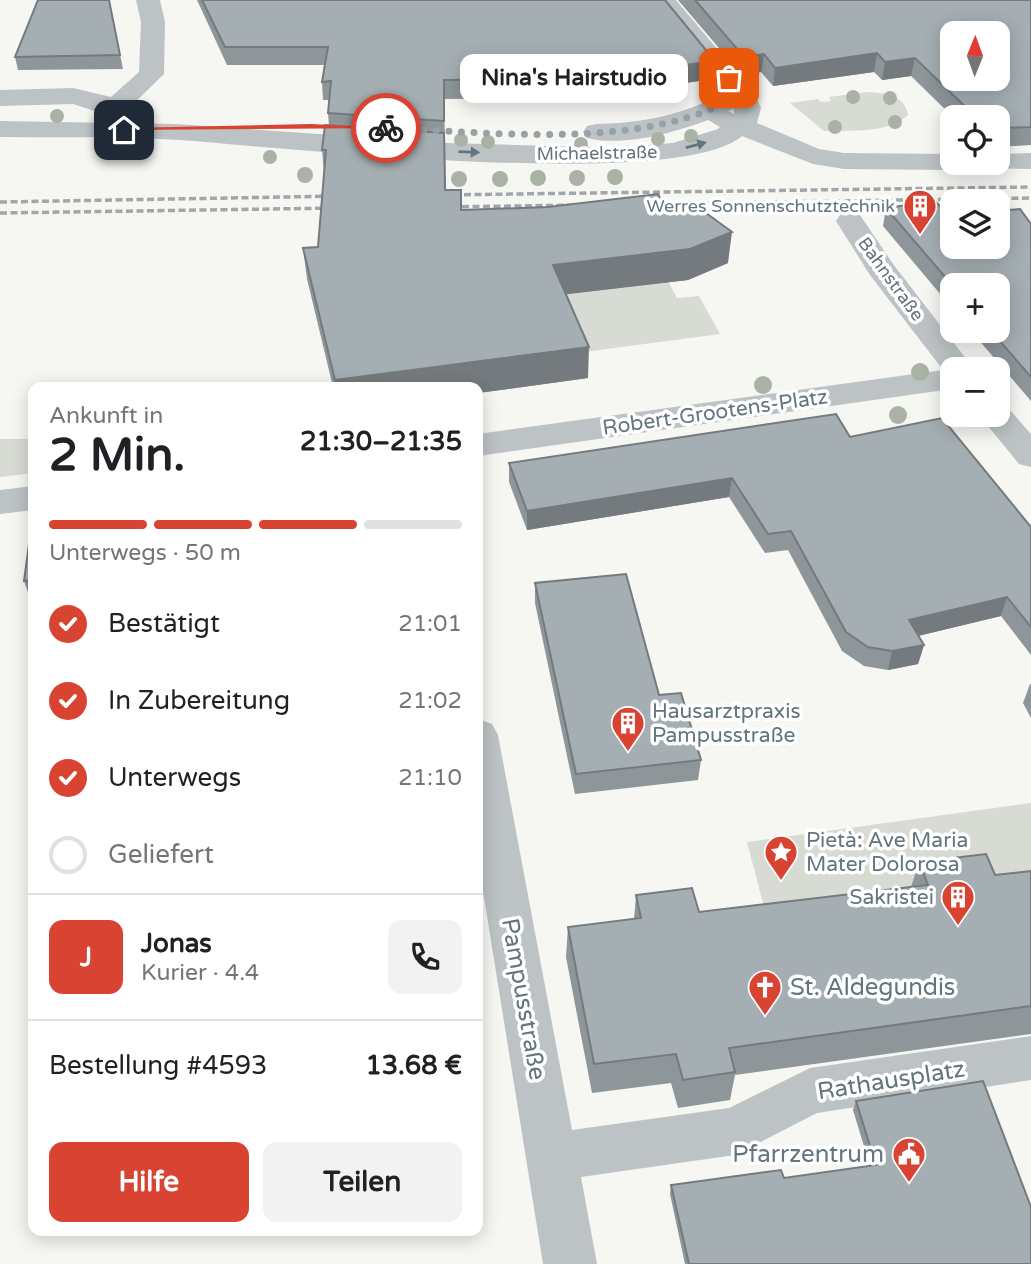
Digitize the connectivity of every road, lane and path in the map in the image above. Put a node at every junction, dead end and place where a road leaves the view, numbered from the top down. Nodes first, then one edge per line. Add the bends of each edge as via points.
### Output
1 (148, 0) edge
2 (664, 0) edge
3 (741, 93) junction
4 (1, 100) edge
5 (707, 112) junction
6 (111, 119) junction
7 (739, 127) junction
8 (0, 129) edge
9 (176, 132) junction
10 (1031, 161) edge
11 (940, 162) edge
12 (1010, 162) edge
13 (850, 221) dead end
14 (949, 357) edge
15 (940, 381) edge
16 (1006, 427) edge
17 (483, 444) edge
18 (1031, 456) edge
19 (28, 499) edge
20 (0, 502) edge
21 (483, 764) edge
22 (1031, 1058) edge
23 (552, 1157) junction
24 (570, 1264) edge

1 - 6 street via 153,22 151,74
2 - 3 street
3 - 5 street, Michaelstraße
3 - 7 street via 748,113
4 - 6 street, Michaelstraße via 76,97 99,101
5 - 7 street
5 - 9 street, Michaelstraße via 653,127 604,132 311,126
6 - 8 street, Michaelstraße
6 - 9 street, Michaelstraße
9 -> 7 street, Michaelstraße via 448,151 615,156 674,151 712,141
7 - 11 street via 796,151 829,159
10 - 12 street
13 - 14 street, Bahnstraße
15 - 17 street, Robert-Grootens-Platz
16 - 18 street
19 - 20 street
21 - 23 street, Pampusstraße
22 - 23 street, Rathausplatz via 810,1091 735,1131
23 - 24 street, Pampusstraße

